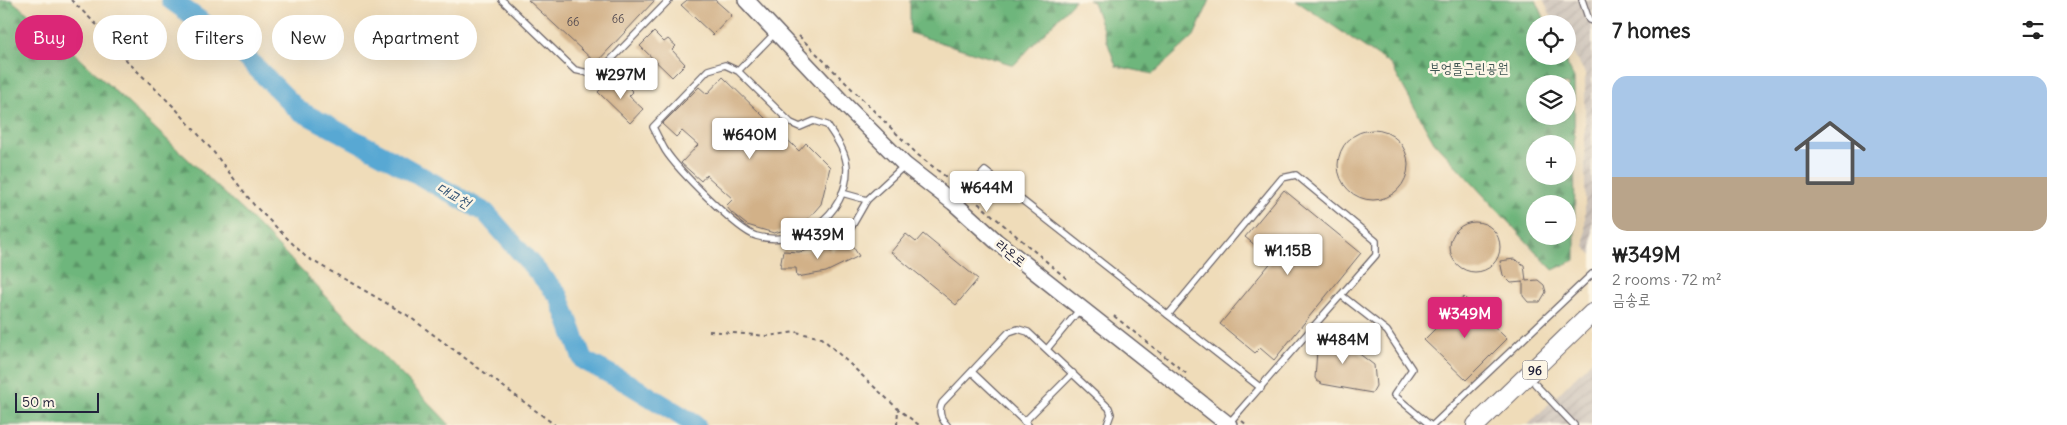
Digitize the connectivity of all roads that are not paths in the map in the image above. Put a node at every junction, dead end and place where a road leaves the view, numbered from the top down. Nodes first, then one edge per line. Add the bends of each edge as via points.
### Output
1 (502, 0) edge
2 (668, 0) edge
3 (746, 0) edge
4 (1582, 0) edge
5 (1592, 21) edge
6 (776, 32) junction
7 (738, 71) junction
8 (905, 165) junction
9 (842, 193) junction
10 (867, 200) junction
11 (954, 203) junction
12 (844, 240) dead end
13 (1592, 274) edge
14 (1341, 295) junction
15 (1081, 308) junction
16 (1592, 313) edge
17 (1168, 315) junction
18 (1592, 328) edge
19 (1047, 349) junction
20 (972, 372) junction
21 (1073, 373) junction
22 (1535, 384) junction
23 (1261, 388) junction
24 (1024, 422) edge
25 (1231, 422) edge
26 (1570, 423) edge
27 (947, 425) edge
28 (1014, 425) edge
29 (1107, 425) edge
30 (1430, 425) edge
31 (1434, 425) edge
32 (1476, 425) edge
33 (1492, 425) edge

1 - 2 lane via 575,70 588,73 602,70
3 - 6 main road, 라온로
4 - 5 lane
6 - 7 lane
6 - 8 main road, 라온로
7 - 9 lane via 791,123 800,128 814,121 827,125 841,146 847,169
7 - 9 lane via 725,65 708,70 653,127 666,152 726,216 755,235 780,240 807,232 830,213
8 - 10 lane
8 - 11 main road, 라온로
9 - 10 lane
10 - 12 lane
11 - 15 main road, 라온로 via 996,241
11 - 17 lane via 985,171
13 - 31 lane
14 - 17 lane via 1376,255 1376,241 1296,175 1282,178
14 - 23 lane
14 - 30 lane via 1387,331 1412,369 1394,395
15 - 19 lane
15 - 25 main road, 라온로
16 - 32 main road, 96
17 - 23 lane
18 - 22 main road, 96
19 - 20 lane via 1028,332 1018,329 1009,332
19 - 21 lane
20 - 24 lane
20 - 27 lane via 942,403 941,415
21 - 24 lane
21 - 29 lane via 1109,408 1112,414
22 - 26 lane
22 - 33 main road, 96
23 - 25 lane
24 - 28 lane

